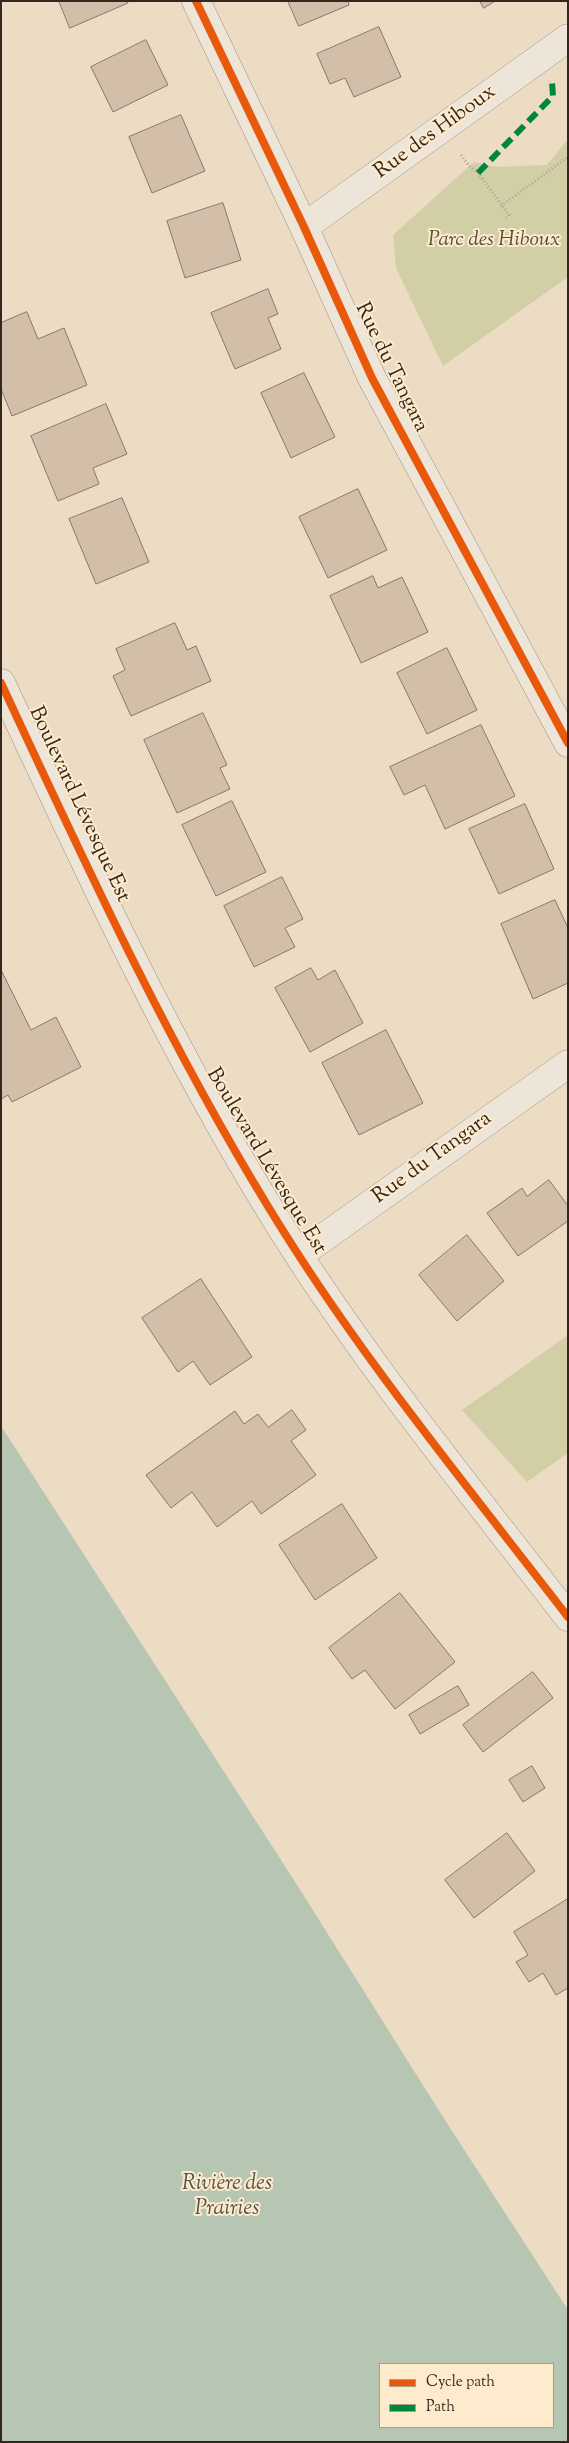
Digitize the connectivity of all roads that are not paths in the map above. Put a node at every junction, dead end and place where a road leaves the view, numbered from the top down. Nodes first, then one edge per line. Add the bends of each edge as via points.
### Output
1 (196, 1) edge
2 (568, 38) edge
3 (304, 227) junction
4 (1, 683) edge
5 (568, 743) edge
6 (568, 1064) edge
7 (299, 1255) junction
8 (568, 1617) edge

1 - 3 street, Rue du Tangara
2 - 3 street, Rue des Hiboux
3 - 5 street, Rue du Tangara via 372,378
4 - 7 street, Boulevard Lévesque Est via 124,944 175,1042 268,1208
6 - 7 street, Rue du Tangara
7 - 8 street, Boulevard Lévesque Est via 408,1412

